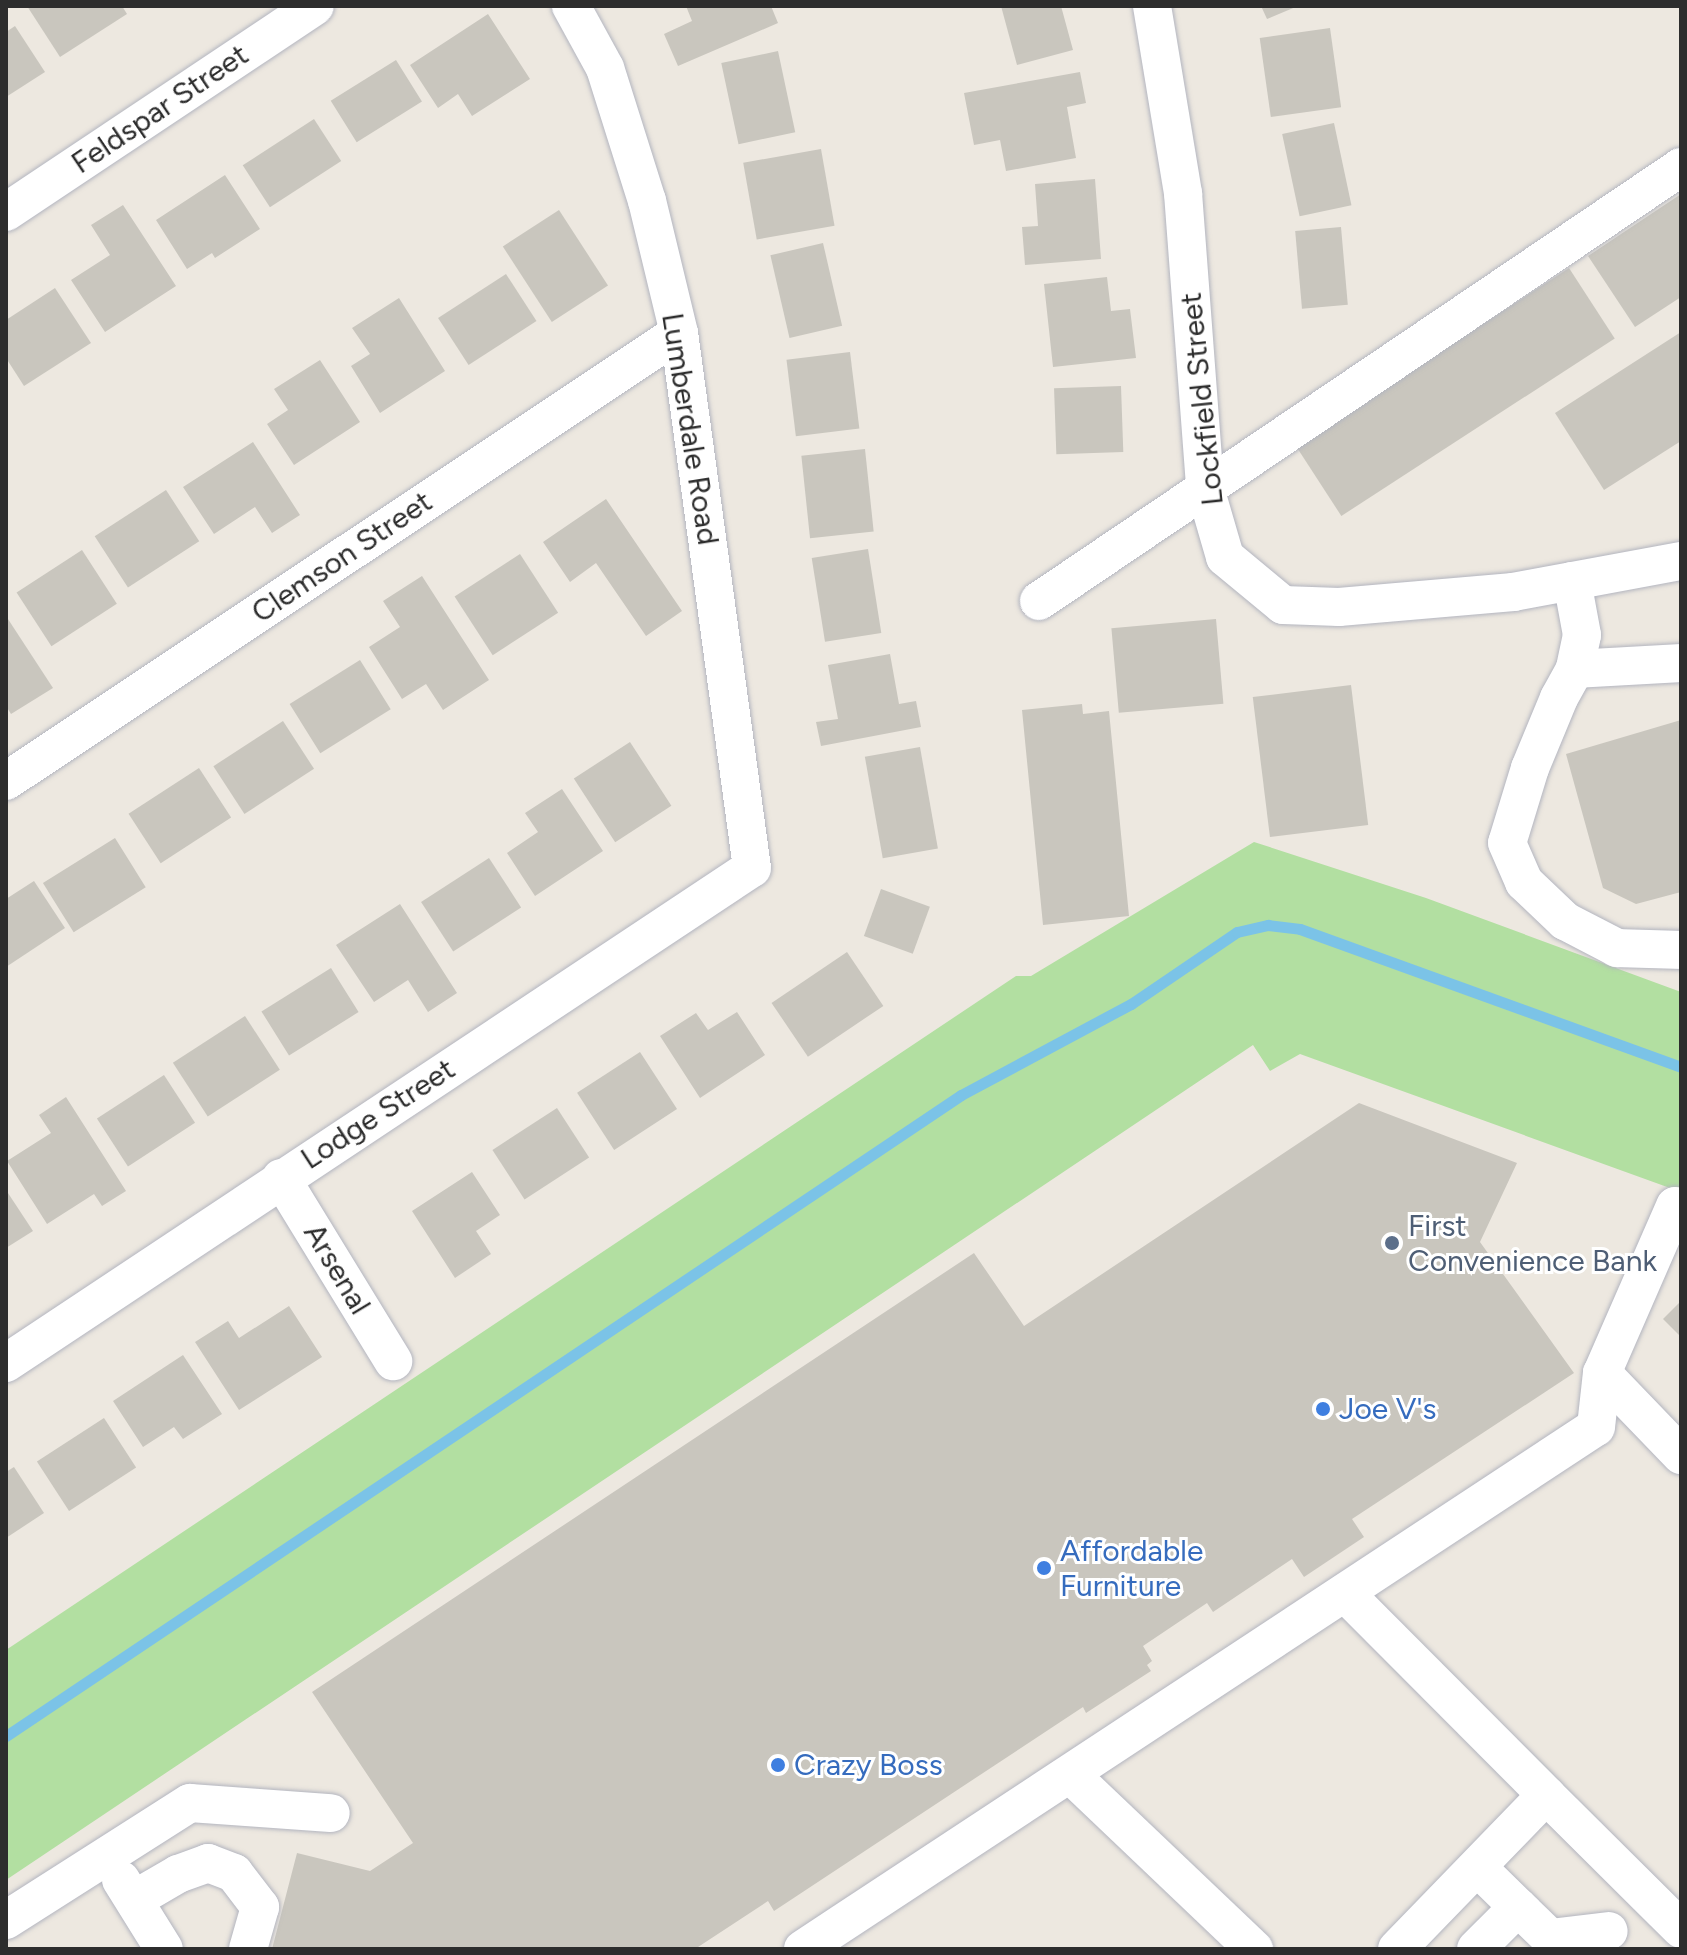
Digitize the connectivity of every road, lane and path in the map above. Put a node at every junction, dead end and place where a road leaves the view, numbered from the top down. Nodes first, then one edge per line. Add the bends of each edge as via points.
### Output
1 (315, 6) edge
2 (571, 6) edge
3 (1152, 6) edge
4 (1681, 167) edge
5 (6, 212) edge
6 (679, 333) junction
7 (1205, 488) junction
8 (1681, 561) edge
9 (1572, 581) junction
10 (1039, 601) dead end
11 (1681, 663) edge
12 (1575, 669) junction
13 (6, 781) edge
14 (752, 868) joint
15 (1681, 950) edge
16 (281, 1178) junction
17 (1681, 1208) edge
18 (393, 1361) dead end
19 (6, 1363) edge
20 (1602, 1373) junction
21 (1681, 1455) edge
22 (1345, 1593) junction
23 (1071, 1775) junction
24 (1546, 1795) junction
25 (331, 1813) dead end
26 (105, 1857) junction
27 (1477, 1867) junction
28 (135, 1899) junction
29 (1518, 1907) junction
30 (6, 1920) edge
31 (1681, 1929) edge
32 (1572, 1943) edge
33 (1400, 1948) edge
34 (164, 1949) edge
35 (248, 1949) edge
36 (803, 1949) edge
37 (1254, 1949) edge
38 (1476, 1949) edge

1 - 5 street, Feldspar Street
2 - 6 street, Lumberdale Road via 605,68 647,201
3 - 7 street, Lockfield Street via 1183,193
4 - 7 street
6 - 13 street, Clemson Street
6 - 14 street, Lumberdale Road
7 - 9 street, Lockfield Street via 1225,557 1283,605 1432,601
7 - 10 street
8 - 9 street, Lockfield Street
9 - 12 street via 1582,635
11 - 12 street
12 - 15 street via 1530,768 1507,843 1524,882 1565,921 1617,948
14 - 16 street, Lodge Street
16 - 18 street, Arsenal
16 - 19 street, Lodge Street
17 - 20 street via 1675,1206
20 - 21 street
20 - 22 street via 1596,1427
22 - 23 street
22 - 24 street
23 - 36 street
23 - 37 street
24 - 27 street
24 - 31 street
25 - 26 street via 190,1803
26 - 28 street
26 - 30 street
27 - 29 street
27 - 33 street
28 - 34 street
28 - 35 street via 208,1863 234,1873 260,1907
29 - 32 street
29 - 38 street

